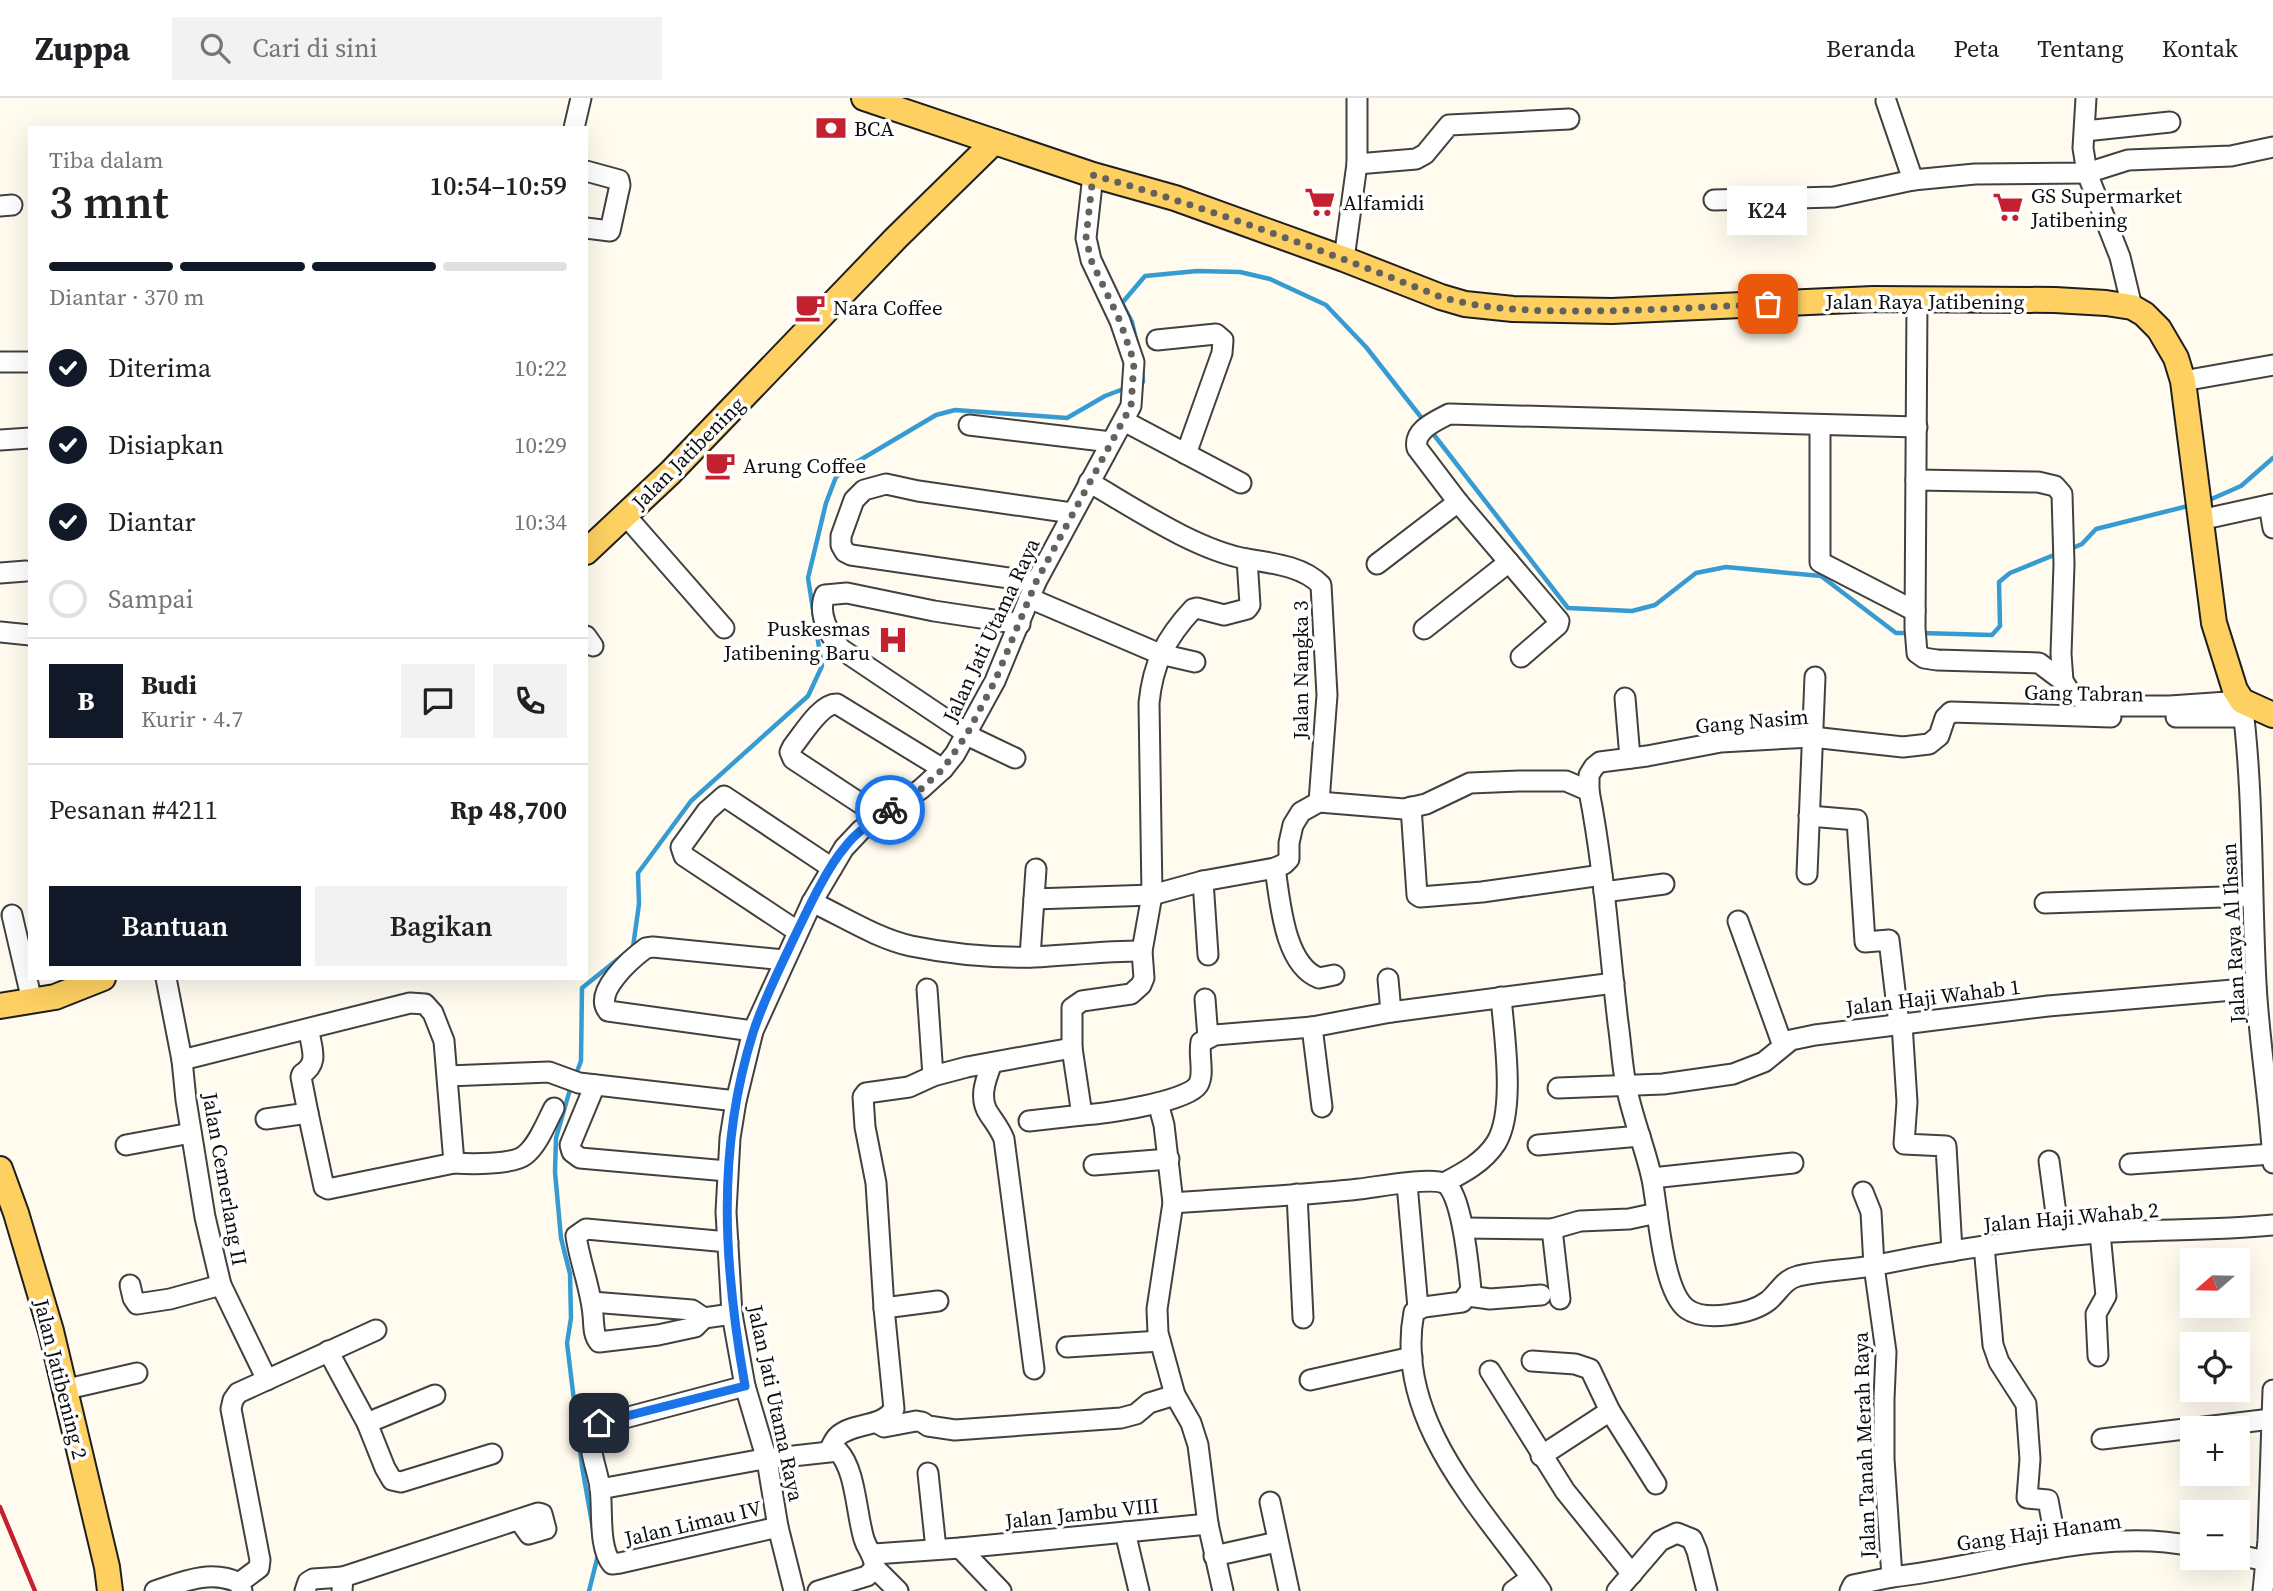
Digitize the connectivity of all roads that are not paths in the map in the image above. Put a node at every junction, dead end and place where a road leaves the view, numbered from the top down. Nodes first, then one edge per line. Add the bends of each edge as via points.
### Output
1 (581, 98) edge
2 (863, 98) edge
3 (1357, 98) edge
4 (2086, 98) edge
5 (1886, 101) dead end
6 (911, 105) edge
7 (1569, 119) dead end
8 (2170, 122) dead end
9 (574, 126) edge
10 (2085, 131) junction
11 (994, 142) junction
12 (2273, 146) edge
13 (1357, 164) junction
14 (588, 172) edge
15 (2087, 173) junction
16 (1093, 175) junction
17 (1913, 180) junction
18 (1714, 200) dead end
19 (588, 228) edge
20 (1344, 259) junction
21 (1917, 299) junction
22 (2132, 307) junction
23 (1157, 340) dead end
24 (0, 362) edge
25 (28, 362) edge
26 (2273, 365) edge
27 (2183, 382) junction
28 (1127, 413) junction
29 (969, 425) dead end
30 (1820, 425) junction
31 (1917, 427) junction
32 (28, 438) edge
33 (0, 440) edge
34 (1111, 442) junction
35 (1186, 454) junction
36 (1916, 480) junction
37 (1088, 482) junction
38 (1241, 482) dead end
39 (1458, 502) junction
40 (2271, 504) edge
41 (2199, 510) junction
42 (1072, 513) junction
43 (626, 516) junction
44 (2273, 528) edge
45 (588, 550) edge
46 (1247, 559) junction
47 (1509, 562) junction
48 (1377, 565) dead end
49 (26, 570) dead end
50 (0, 573) edge
51 (1033, 590) junction
52 (1020, 624) junction
53 (1915, 627) junction
54 (724, 628) dead end
55 (1424, 629) dead end
56 (0, 632) edge
57 (28, 635) edge
58 (1160, 654) junction
59 (1521, 657) dead end
60 (1195, 662) dead end
61 (1815, 677) dead end
62 (2063, 681) junction
63 (1625, 698) dead end
64 (2243, 709) junction
65 (2273, 715) edge
66 (967, 734) junction
67 (1939, 736) joint
68 (1812, 737) junction
69 (1015, 758) dead end
70 (1630, 758) junction
71 (943, 769) junction
72 (1589, 791) junction
73 (1319, 802) junction
74 (1411, 807) junction
75 (1809, 816) junction
76 (881, 817) junction
77 (832, 868) junction
78 (1275, 868) junction
79 (1036, 869) dead end
80 (1807, 874) dead end
81 (1203, 881) junction
82 (1603, 884) junction
83 (1664, 884) dead end
84 (1152, 895) junction
85 (2252, 895) junction
86 (1034, 899) junction
87 (812, 902) junction
88 (2045, 903) dead end
89 (12, 915) dead end
90 (1738, 922) dead end
91 (797, 931) junction
92 (1142, 951) junction
93 (1208, 955) dead end
94 (1030, 957) junction
95 (784, 960) junction
96 (1334, 975) dead end
97 (1388, 979) dead end
98 (98, 980) edge
99 (166, 980) edge
100 (1614, 983) junction
101 (2256, 988) junction
102 (927, 989) dead end
103 (1501, 997) junction
104 (1205, 999) dead end
105 (32, 1002) junction
106 (0, 1006) edge
107 (1391, 1012) junction
108 (1900, 1024) junction
109 (1312, 1027) junction
110 (309, 1030) junction
111 (753, 1031) junction
112 (1208, 1038) junction
113 (1783, 1046) junction
114 (1072, 1048) junction
115 (182, 1060) junction
116 (992, 1063) junction
117 (448, 1076) junction
118 (933, 1076) junction
119 (579, 1082) junction
120 (1626, 1086) junction
121 (1558, 1088) dead end
122 (736, 1101) junction
123 (1158, 1103) junction
124 (1322, 1107) dead end
125 (554, 1108) dead end
126 (309, 1113) junction
127 (1082, 1115) junction
128 (2271, 1115) edge
129 (266, 1119) dead end
130 (1028, 1121) dead end
131 (191, 1133) junction
132 (1640, 1136) junction
133 (1538, 1144) dead end
134 (127, 1145) dead end
135 (2273, 1153) edge
136 (1169, 1159) junction
137 (2049, 1161) dead end
138 (454, 1163) junction
139 (1793, 1163) dead end
140 (2273, 1163) edge
141 (2130, 1164) dead end
142 (1094, 1165) dead end
143 (0, 1170) edge
144 (727, 1171) junction
145 (1651, 1178) junction
146 (1444, 1183) junction
147 (1407, 1184) junction
148 (1863, 1192) dead end
149 (1297, 1194) junction
150 (1173, 1203) junction
151 (1657, 1213) junction
152 (2273, 1225) edge
153 (1462, 1228) junction
154 (1552, 1229) junction
155 (2101, 1233) junction
156 (2059, 1236) junction
157 (729, 1242) junction
158 (1984, 1246) junction
159 (1952, 1251) junction
160 (1874, 1266) junction
161 (130, 1285) dead end
162 (221, 1285) junction
163 (1465, 1299) junction
164 (592, 1301) junction
165 (938, 1301) dead end
166 (884, 1308) junction
167 (1418, 1308) junction
168 (732, 1314) junction
169 (704, 1318) junction
170 (1303, 1318) dead end
171 (376, 1330) dead end
172 (1160, 1341) junction
173 (1067, 1347) dead end
174 (328, 1352) junction
175 (2098, 1356) dead end
176 (1412, 1357) junction
177 (1532, 1361) dead end
178 (1034, 1369) dead end
179 (1490, 1371) dead end
180 (137, 1373) dead end
181 (267, 1380) junction
182 (1310, 1380) dead end
183 (745, 1386) junction
184 (63, 1390) junction
185 (2273, 1390) edge
186 (435, 1395) dead end
187 (1175, 1395) junction
188 (1610, 1411) junction
189 (2271, 1419) junction
190 (2250, 1421) edge
191 (875, 1422) junction
192 (367, 1423) junction
193 (2180, 1430) edge
194 (2102, 1439) dead end
195 (829, 1450) junction
196 (2271, 1453) edge
197 (492, 1454) dead end
198 (1541, 1456) junction
199 (766, 1460) junction
200 (928, 1474) dead end
201 (1656, 1484) dead end
202 (600, 1489) junction
203 (1270, 1502) dead end
204 (2271, 1514) edge
205 (519, 1520) dead end
206 (1208, 1524) junction
207 (778, 1527) junction
208 (1125, 1532) junction
209 (1277, 1542) junction
210 (2180, 1544) edge
211 (960, 1548) junction
212 (2057, 1548) junction
213 (936, 1549) junction
214 (1214, 1556) junction
215 (2250, 1558) edge
216 (874, 1561) junction
217 (2266, 1561) junction
218 (1632, 1574) junction
219 (1892, 1577) junction
220 (342, 1584) edge
221 (1536, 1584) edge
222 (241, 1587) edge
223 (110, 1591) edge
224 (155, 1591) edge
225 (305, 1591) edge
226 (794, 1591) edge
227 (817, 1591) edge
228 (898, 1591) edge
229 (1001, 1591) edge
230 (1139, 1591) edge
231 (1223, 1591) edge
232 (1289, 1591) edge
233 (1513, 1591) edge
234 (1617, 1591) edge
235 (1707, 1591) edge
236 (1850, 1591) edge
237 (2263, 1591) edge

1 - 9 street
2 - 6 main road, Jalan Raya Jatibening
3 - 13 street
4 - 10 street
5 - 17 street
6 - 11 main road, Jalan Raya Jatibening
7 - 13 street via 1449,125 1416,159
8 - 10 street
10 - 15 street
11 - 16 main road, Jalan Raya Jatibening
11 - 43 main road, Jalan Jatibening
12 - 15 street via 2231,156 2127,160
13 - 20 street
14 - 19 street via 620,183 610,231
15 - 17 street via 1975,174
15 - 22 street via 2120,257
16 - 20 main road, Jalan Raya Jatibening via 1175,198
16 - 28 street, Jalan Jati Utama Raya via 1086,238 1134,362
17 - 18 street via 1834,197
20 - 21 main road, Jalan Raya Jatibening via 1441,297 1513,309 1612,311
21 - 22 main road, Jalan Raya Jatibening via 2055,300
21 - 31 street
22 - 27 main road via 2159,328
23 - 35 street via 1216,334 1223,340
24 - 25 street
26 - 27 street
27 - 41 main road
28 - 34 street, Jalan Jati Utama Raya
28 - 35 street
29 - 34 street
30 - 31 street
30 - 39 street via 1449,414 1416,441
30 - 53 street via 1820,562
31 - 36 street
32 - 33 street
34 - 37 street, Jalan Jati Utama Raya
35 - 38 street
36 - 53 street
36 - 62 street via 2038,482 2055,486 2062,494
37 - 42 street, Jalan Jati Utama Raya
37 - 46 street, Jalan Nangka 3 via 1210,550
39 - 47 street
39 - 48 street
40 - 41 street
40 - 44 street
41 - 64 main road via 2214,623
42 - 51 street, Jalan Jati Utama Raya
42 - 51 street via 886,484 864,490 849,510 841,545 851,555
43 - 45 main road, Jalan Jatibening
43 - 54 street
46 - 58 street via 1247,609 1224,615 1194,608
46 - 73 street, Jalan Nangka 3 via 1298,570 1321,585 1327,695
47 - 55 street
47 - 59 street via 1559,621
49 - 50 street
51 - 52 street, Jalan Jati Utama Raya
51 - 58 street
52 - 66 street, Jalan Jati Utama Raya
52 - 66 street via 847,593 825,595 822,601 825,622 841,649
53 - 62 street via 1917,653 1924,658 2039,663
56 - 57 street
58 - 60 street
58 - 84 street via 1149,703
61 - 68 street
62 - 64 street via 2091,704
63 - 70 street
64 - 65 main road
64 - 67 street, Gang Tabran via 2062,716 1951,712
64 - 85 street, Jalan Raya Al Ihsan via 2252,792
66 - 69 street
66 - 71 street, Jalan Jati Utama Raya
67 - 68 street, Gang Nasim via 1929,744 1903,747
68 - 70 street, Gang Nasim via 1721,742
68 - 75 street
70 - 72 street, Gang Nasim via 1600,762 1589,775
71 - 76 street, Jalan Jati Utama Raya
71 - 76 street via 837,704 824,708 793,746 793,759
72 - 74 street via 1566,780 1470,783
72 - 82 street
73 - 74 street
73 - 78 street via 1301,812 1293,825 1289,859
74 - 82 street via 1419,897
75 - 80 street
75 - 108 street via 1857,820 1865,942 1889,940
76 - 77 street, Jalan Jati Utama Raya via 861,830
77 - 87 street, Jalan Jati Utama Raya
77 - 91 street via 724,796 706,811 681,847 684,856
78 - 81 street
78 - 96 street via 1282,918 1301,963 1313,976
79 - 86 street
81 - 84 street
81 - 93 street
82 - 83 street
82 - 100 street
84 - 86 street
84 - 92 street
85 - 88 street
85 - 101 street, Jalan Raya Al Ihsan
86 - 94 street
87 - 91 street, Jalan Jati Utama Raya
87 - 94 street via 911,946
89 - 105 street
90 - 113 street
91 - 95 street, Jalan Jati Utama Raya
92 - 94 street
92 - 114 street via 1144,978 1131,994 1082,1000 1072,1008
95 - 111 street, Jalan Jati Utama Raya
95 - 111 street via 653,947 642,951 610,984 604,997 606,1009
97 - 107 street
98 - 105 main road
99 - 115 street, Jalan Cemerlang II
100 - 103 street
100 - 120 street
101 - 108 street, Jalan Haji Wahab 1
101 - 128 street, Jalan Raya Al Ihsan
102 - 118 street
103 - 107 street
103 - 146 street via 1507,1077 1504,1124 1487,1154
104 - 112 street
105 - 106 main road
107 - 109 street
108 - 113 street, Jalan Haji Wahab 1 via 1815,1035
108 - 159 street via 1907,1102 1905,1144 1946,1146
109 - 112 street
109 - 124 street
110 - 115 street
110 - 117 street via 410,1003 425,1004 444,1041
110 - 126 street via 314,1060 300,1077
111 - 122 street, Jalan Jati Utama Raya
112 - 123 street via 1199,1049 1198,1085 1180,1097
113 - 120 street, Jalan Haji Wahab 1 via 1755,1067 1733,1074
114 - 116 street
114 - 127 street
115 - 131 street, Jalan Cemerlang II
116 - 118 street
116 - 178 street via 983,1096 1004,1139
117 - 119 street via 549,1072
117 - 138 street
118 - 166 street via 909,1087 863,1097 876,1183
119 - 122 street
119 - 144 street via 570,1145 580,1158
120 - 121 street, Jalan Haji Wahab 1
120 - 132 street
122 - 144 street, Jalan Jati Utama Raya
123 - 127 street
123 - 136 street
125 - 138 street via 526,1154 518,1159
126 - 129 street
126 - 138 street via 328,1189
127 - 130 street
128 - 135 street, Jalan Raya Al Ihsan
131 - 134 street
131 - 162 street, Jalan Cemerlang II
132 - 133 street
132 - 145 street
135 - 140 street, Jalan Raya Al Ihsan
135 - 141 street
136 - 142 street
136 - 150 street
137 - 156 street
139 - 145 street
143 - 184 main road, Jalan Jatibening 2 via 36,1278
144 - 157 street, Jalan Jati Utama Raya
145 - 151 street
146 - 147 street
146 - 153 street via 1453,1193
147 - 149 street
147 - 167 street
148 - 160 street, Jalan Tanah Merah Raya via 1871,1212
149 - 150 street
149 - 170 street
150 - 172 street via 1157,1310
151 - 154 street via 1580,1221
151 - 160 street, Jalan Haji Wahab 2 via 1666,1268 1679,1301 1690,1311 1719,1316 1749,1309 1771,1299 1795,1276
152 - 155 street, Jalan Haji Wahab 2
153 - 154 street
153 - 163 street via 1471,1290
154 - 163 street via 1550,1297
155 - 156 street, Jalan Haji Wahab 2
155 - 175 street via 2106,1296 2096,1314
156 - 158 street, Jalan Haji Wahab 2
157 - 164 street via 586,1229 576,1236
157 - 168 street, Jalan Jati Utama Raya
158 - 159 street, Jalan Haji Wahab 2
158 - 212 street via 1993,1345 2026,1404 2027,1497 2048,1500
159 - 160 street, Jalan Haji Wahab 2
160 - 219 street, Jalan Tanah Merah Raya via 1886,1352 1884,1459
161 - 162 street via 137,1304
162 - 181 street, Jalan Cemerlang II
163 - 167 street
164 - 169 street via 692,1310
164 - 169 street via 599,1342 658,1335 695,1326
165 - 166 street
166 - 191 street via 894,1409
167 - 176 street via 1412,1323
168 - 169 street
168 - 183 street, Jalan Jati Utama Raya
171 - 174 street
172 - 173 street
172 - 187 street
174 - 181 street
174 - 192 street
176 - 182 street
176 - 221 street via 1417,1391 1446,1458
177 - 188 street via 1590,1369
179 - 198 street
180 - 184 street
181 - 222 street via 238,1393 231,1409 260,1560 259,1568
183 - 199 street, Jalan Jati Utama Raya
183 - 202 street via 591,1427
184 - 223 main road, Jalan Jatibening 2
185 - 189 street
186 - 192 street
187 - 191 street via 1121,1418 955,1430 916,1421 884,1427
187 - 206 street via 1198,1446
188 - 198 street
188 - 201 street
189 - 190 street
189 - 196 street
191 - 195 street via 838,1436
192 - 197 street via 392,1480 401,1482
193 - 194 street
195 - 199 street
195 - 216 street via 844,1458
196 - 204 street
198 - 218 street
199 - 202 street
199 - 207 street, Jalan Jati Utama Raya
200 - 213 street
202 - 207 street, Jalan Limau IV via 604,1552 612,1564
203 - 209 street
204 - 217 street
205 - 220 street
206 - 208 street, Jalan Jambu VIII
206 - 214 street
207 - 226 street, Jalan Jati Utama Raya
208 - 211 street, Jalan Jambu VIII
208 - 230 street
209 - 214 street
209 - 232 street
210 - 212 street, Gang Haji Hanam via 2153,1539
211 - 213 street, Jalan Jambu VIII
211 - 229 street
212 - 219 street, Gang Haji Hanam
213 - 216 street, Jalan Jambu VIII
214 - 231 street
215 - 217 street
216 - 227 street, Jalan Jambu VIII via 867,1576
216 - 228 street
217 - 237 street
218 - 234 street
218 - 235 street via 1660,1541 1677,1533 1692,1539
219 - 236 street, Jalan Tanah Merah Raya via 1853,1585
220 - 225 street via 313,1578
221 - 233 street
222 - 224 street via 230,1578 215,1576 192,1578

